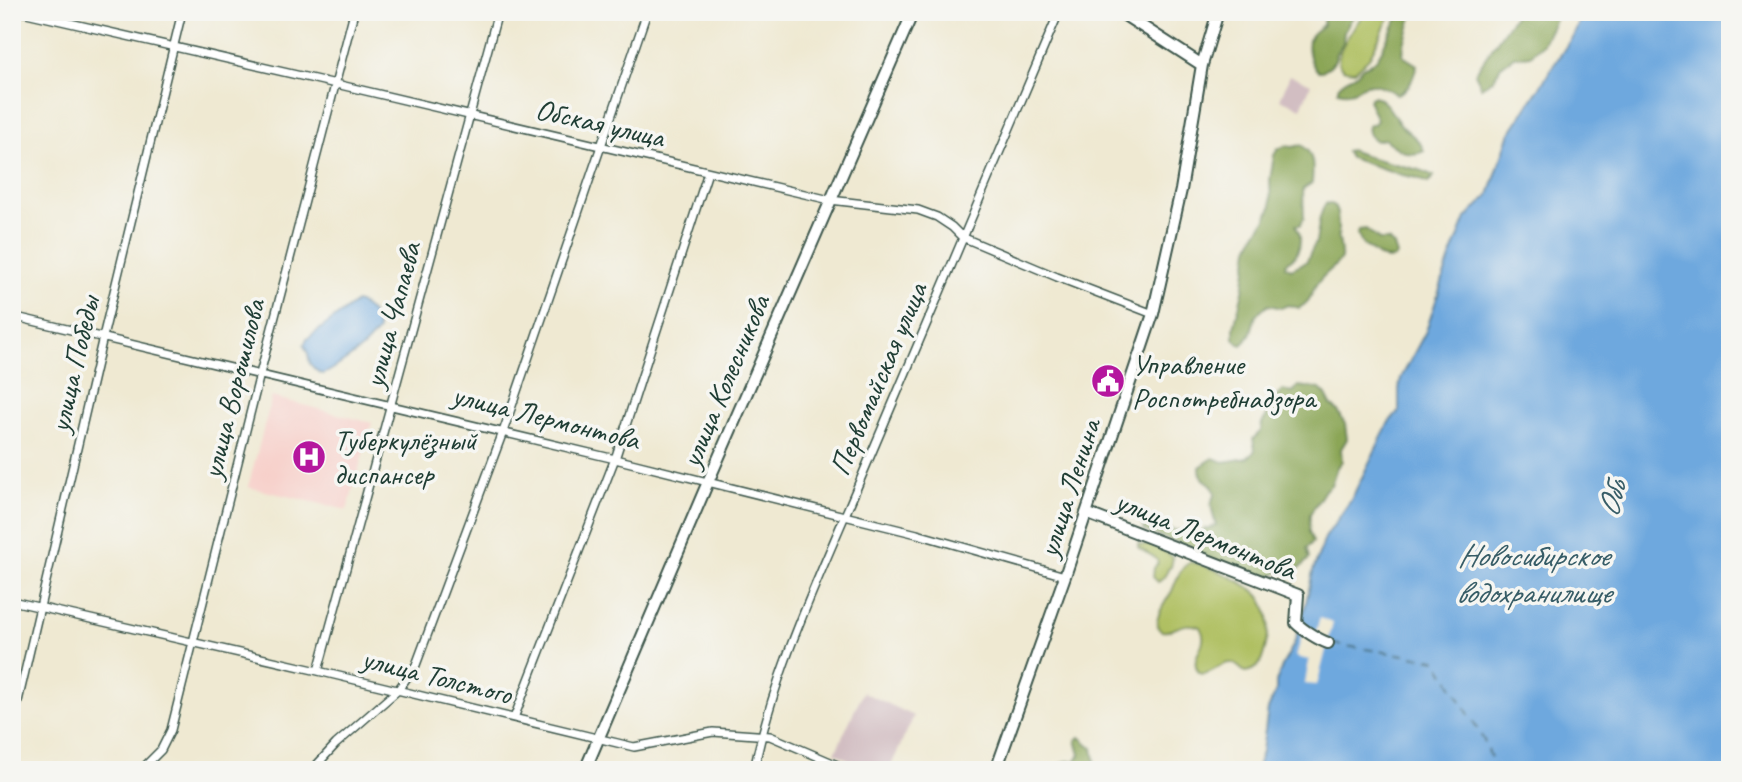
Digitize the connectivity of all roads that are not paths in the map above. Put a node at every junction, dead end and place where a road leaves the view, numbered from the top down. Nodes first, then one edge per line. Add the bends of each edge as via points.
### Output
1 (22, 12) edge
2 (182, 12) edge
3 (354, 12) edge
4 (498, 12) edge
5 (647, 12) edge
6 (913, 12) edge
7 (1059, 12) edge
8 (1120, 12) edge
9 (1218, 12) edge
10 (174, 47) junction
11 (1202, 65) junction
12 (336, 84) junction
13 (470, 116) junction
14 (601, 147) junction
15 (708, 172) junction
16 (830, 200) junction
17 (962, 237) junction
18 (1153, 314) junction
19 (12, 316) edge
20 (103, 337) junction
21 (260, 374) junction
22 (391, 405) junction
23 (503, 432) junction
24 (615, 459) junction
25 (708, 482) junction
26 (1086, 513) junction
27 (845, 517) junction
28 (1065, 576) junction
29 (12, 601) edge
30 (41, 607) junction
31 (193, 642) junction
32 (1328, 643) dead end
33 (318, 671) junction
34 (398, 690) junction
35 (514, 718) junction
36 (12, 727) edge
37 (761, 735) junction
38 (598, 738) junction
39 (141, 770) edge
40 (312, 770) edge
41 (585, 770) edge
42 (754, 770) edge
43 (849, 770) edge
44 (996, 770) edge

1 - 10 street, Обская улица
2 - 10 street, улица Победы
3 - 12 street, улица Ворошилова
4 - 13 street, улица Чапаева
5 - 14 street
6 - 16 street, улица Колесникова
7 - 17 street, Первомайская улица
8 - 11 street
9 - 11 street, улица Ленина
10 - 12 street, Обская улица
10 - 20 street, улица Победы
11 - 18 street, улица Ленина via 1181,190
12 - 13 street, Обская улица
12 - 21 street, улица Ворошилова
13 - 14 street, Обская улица
13 - 22 street, улица Чапаева
14 - 15 street, Обская улица
14 - 23 street
15 - 16 street, Обская улица
15 - 24 street
16 - 17 street, Обская улица via 918,210 937,217
16 - 25 street, улица Колесникова
17 - 18 street, Обская улица
17 - 27 street, Первомайская улица
18 - 26 street, улица Ленина
19 - 20 street, улица Лермонтова
20 - 21 street, улица Лермонтова
20 - 30 street, улица Победы
21 - 22 street, улица Лермонтова
21 - 31 street, улица Ворошилова
22 - 23 street, улица Лермонтова
22 - 33 street, улица Чапаева
23 - 24 street, улица Лермонтова
23 - 34 street via 416,665
24 - 25 street, улица Лермонтова
24 - 35 street
25 - 27 street, улица Лермонтова
25 - 38 street, улица Колесникова
26 - 28 street, улица Ленина
26 - 32 street, улица Лермонтова via 1298,595 1296,624
27 - 28 street, улица Лермонтова
27 - 37 street, Первомайская улица via 788,651
28 - 44 street, улица Ленина
29 - 30 street, улица Толстого
30 - 31 street, улица Толстого
30 - 36 street, улица Победы
31 - 33 street, улица Толстого
31 - 39 street, улица Ворошилова via 171,730
33 - 34 street, улица Толстого
34 - 35 street, улица Толстого
34 - 40 street
35 - 38 street, улица Толстого
37 - 38 street, улица Толстого via 713,732 634,747
37 - 42 street, Первомайская улица
37 - 43 street, улица Толстого
38 - 41 street, улица Колесникова

